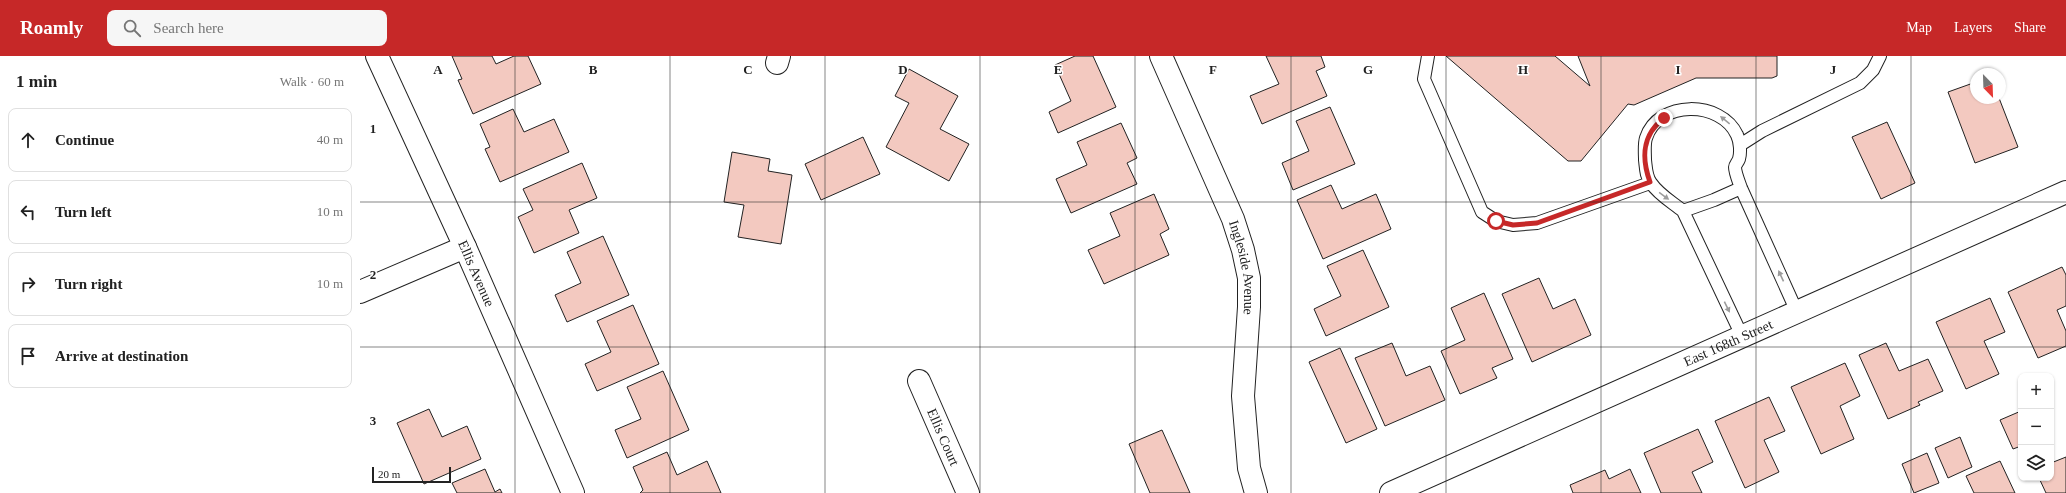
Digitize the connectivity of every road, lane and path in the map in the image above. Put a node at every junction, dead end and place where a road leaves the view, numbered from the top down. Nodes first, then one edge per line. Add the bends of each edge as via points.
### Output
1 (377, 56) edge
2 (1161, 56) edge
3 (1428, 56) edge
4 (1880, 56) edge
5 (1740, 145) junction
6 (1650, 182) junction
7 (1741, 188) junction
8 (2066, 192) edge
9 (1683, 211) junction
10 (465, 247) junction
11 (360, 292) edge
12 (1797, 312) junction
13 (1742, 336) junction
14 (919, 381) dead end
15 (572, 493) edge
16 (968, 493) edge
17 (1256, 493) edge
18 (1391, 493) edge

1 - 10 street, Ellis Avenue
2 - 17 street, Ingleside Avenue via 1233,219 1244,250 1249,278 1249,307 1243,396 1249,468
3 - 6 lane via 1424,79 1482,212 1496,221 1513,225 1537,223
4 - 5 lane via 1873,70 1860,83 1762,131
5 -> 6 lane via 1738,135 1718,114 1701,108 1675,111 1654,125 1646,138 1646,171
5 - 7 lane via 1735,168
6 -> 9 lane via 1662,196
7 - 9 lane
12 -> 7 lane
8 - 12 street, East 168th Street
9 -> 13 lane
10 - 11 street
10 - 15 street, Ellis Avenue
12 - 13 street, East 168th Street
13 - 18 street, East 168th Street
14 - 16 street, Ellis Court

